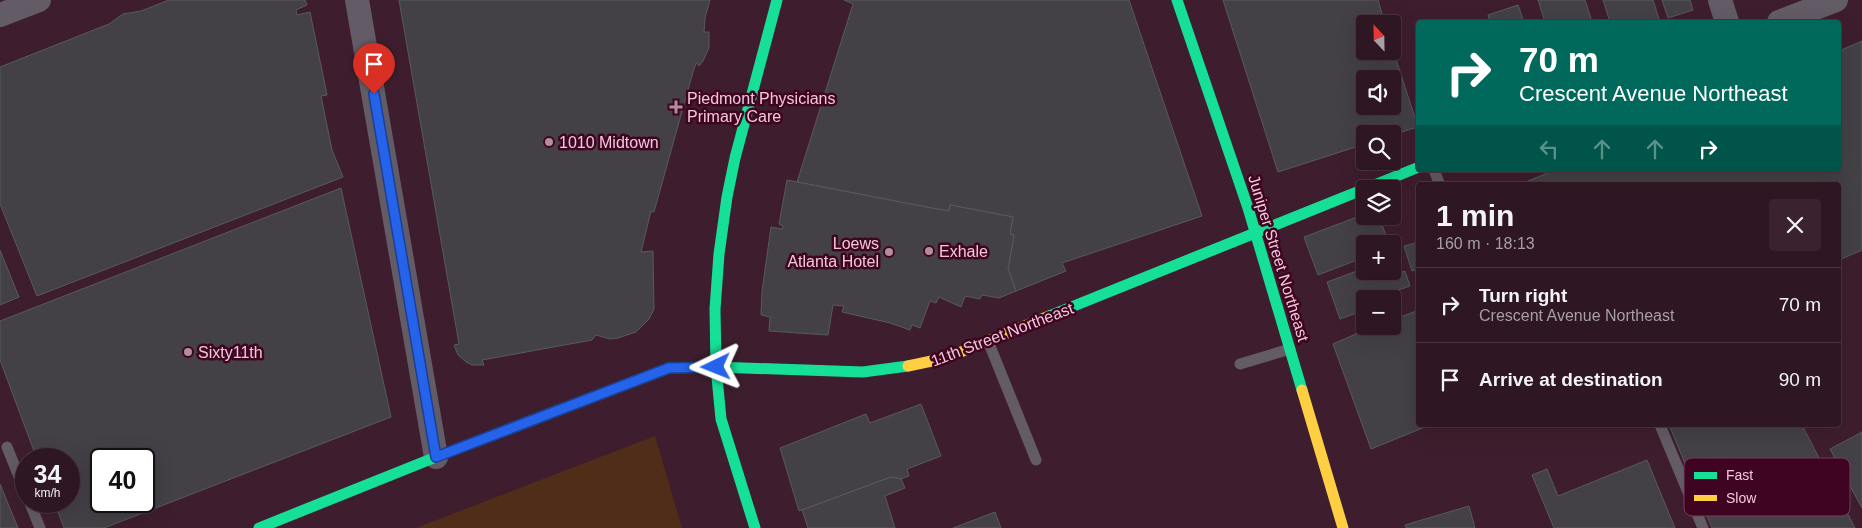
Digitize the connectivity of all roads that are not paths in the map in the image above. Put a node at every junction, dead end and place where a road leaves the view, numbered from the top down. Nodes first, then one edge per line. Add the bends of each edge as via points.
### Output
1 (39, 0) edge
2 (357, 0) edge
3 (777, 0) edge
4 (1177, 0) edge
5 (1720, 0) edge
6 (1836, 0) edge
7 (0, 15) edge
8 (1726, 20) edge
9 (1784, 20) edge
10 (1416, 168) edge
11 (1255, 233) junction
12 (988, 341) junction
13 (1290, 348) junction
14 (1240, 364) dead end
15 (716, 367) junction
16 (1661, 427) edge
17 (7, 447) dead end
18 (436, 457) junction
19 (1036, 460) dead end
20 (15, 467) edge
21 (1684, 482) edge
22 (34, 513) edge
23 (1698, 516) edge
24 (40, 528) edge
25 (259, 528) edge
26 (755, 528) edge
27 (1343, 528) edge
28 (1703, 528) edge

1 - 7 street
2 - 18 street
3 - 15 street via 727,197 715,309
4 - 11 street, Juniper Street Northeast via 1234,162
5 - 8 street
6 - 9 street
10 - 11 street, 11th Street Northeast
11 - 12 street, 11th Street Northeast
11 - 13 street, Juniper Street Northeast
12 - 15 street, 11th Street Northeast via 923,364 863,372
12 - 19 lane
13 - 14 lane
13 - 27 street, Juniper Street Northeast
15 - 18 street, 11th Street Northeast via 669,368
15 - 26 street via 720,418
16 - 21 lane
17 - 20 lane
18 - 25 street, 11th Street Northeast
22 - 24 lane
23 - 28 lane

